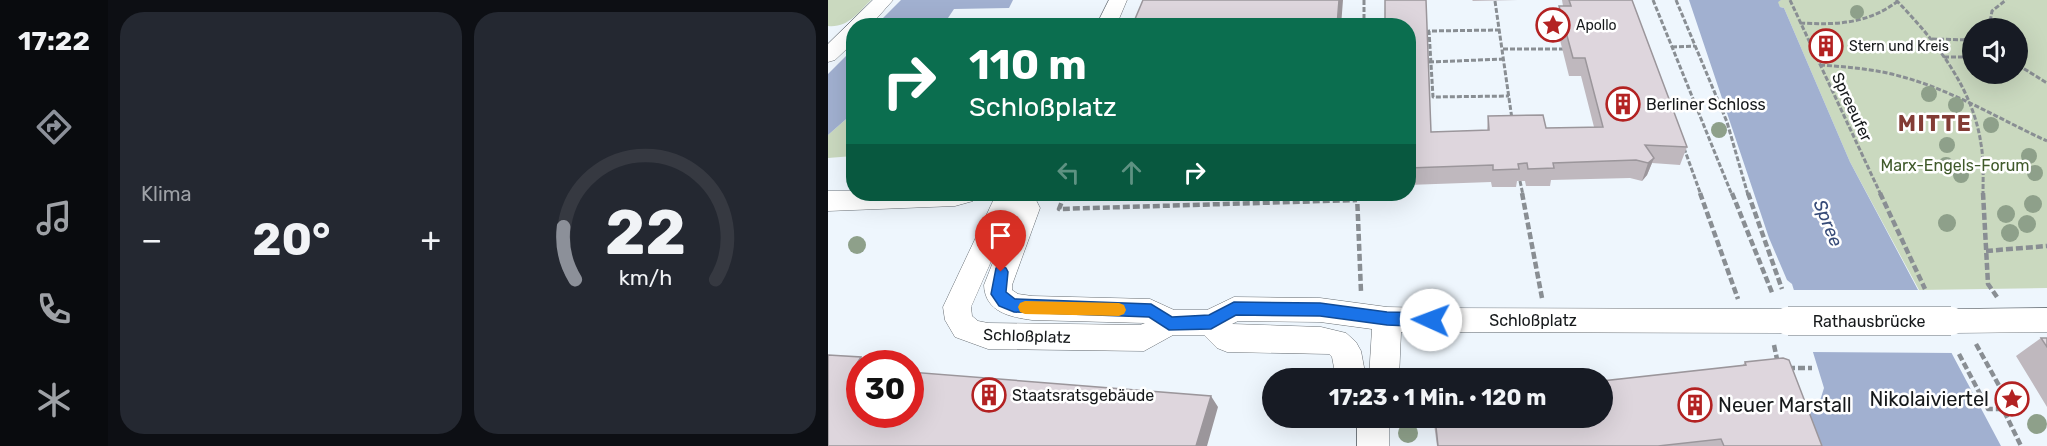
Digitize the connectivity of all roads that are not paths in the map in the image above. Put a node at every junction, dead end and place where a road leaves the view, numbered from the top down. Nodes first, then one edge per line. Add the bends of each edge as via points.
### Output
1 (884, 0) edge
2 (1118, 0) edge
3 (866, 18) edge
4 (1110, 18) edge
5 (846, 183) edge
6 (828, 184) edge
7 (846, 200) edge
8 (828, 201) edge
9 (1011, 201) edge
10 (1024, 201) edge
11 (1360, 307) junction
12 (1387, 319) junction
13 (2047, 320) edge
14 (1211, 322) junction
15 (1169, 323) junction
16 (1781, 332) joint
17 (1349, 366) edge
18 (1385, 368) edge

1 - 3 street
2 - 4 street
5 - 6 street
7 - 8 street
9 - 15 street, Schloßplatz via 1002,208 962,295 957,319 962,328 988,336 1144,338
10 - 15 street, Schloßplatz via 1027,208 999,278 998,294 1004,301 1034,308 1151,311
11 - 12 street, Schloßplatz
11 - 14 street, Schloßplatz via 1234,309
11 - 17 street via 1349,329
12 - 16 street, Schloßplatz via 1745,320
12 - 18 street
13 - 16 street, Rathausbrücke, bridge via 1951,321
14 - 15 street, Schloßplatz
14 - 17 street via 1227,339 1336,342

